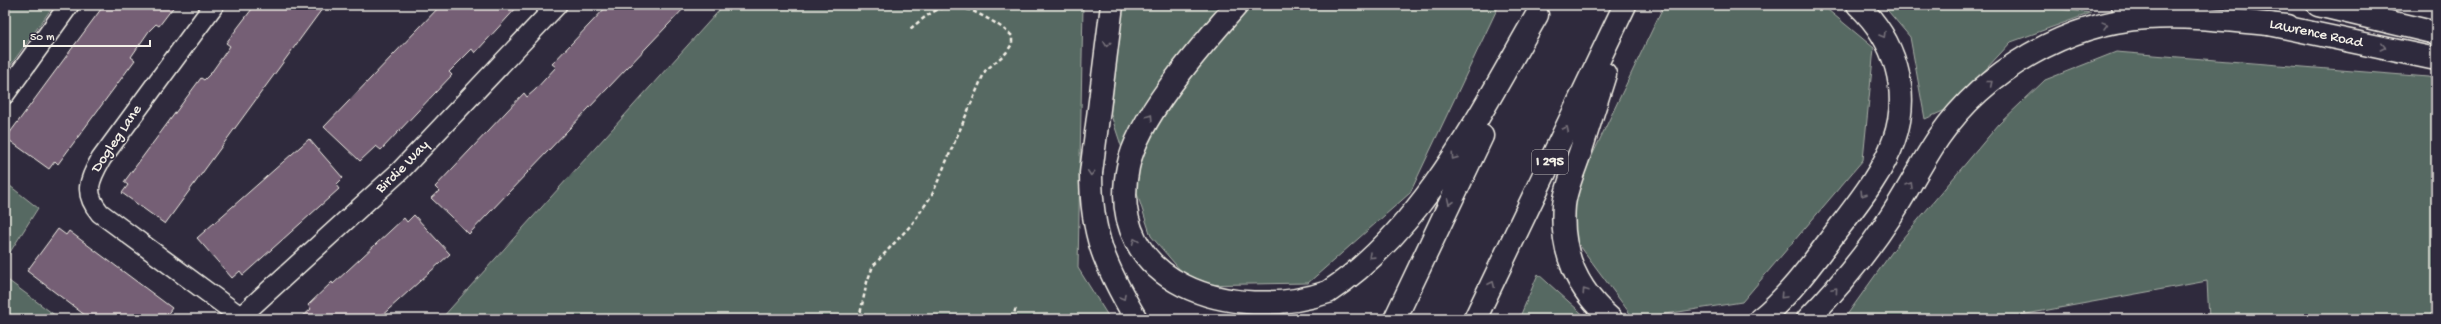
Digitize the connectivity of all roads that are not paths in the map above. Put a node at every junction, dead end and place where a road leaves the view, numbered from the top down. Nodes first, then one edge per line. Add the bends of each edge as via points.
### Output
1 (69, 5) edge
2 (214, 5) edge
3 (557, 5) edge
4 (1112, 5) edge
5 (1237, 5) edge
6 (1626, 5) edge
7 (1858, 5) edge
8 (2123, 5) edge
9 (2318, 5) edge
10 (1540, 10) edge
11 (2288, 26) junction
12 (2436, 33) edge
13 (2436, 59) edge
14 (5, 94) edge
15 (240, 318) edge
16 (1136, 319) edge
17 (1395, 319) edge
18 (1475, 319) edge
19 (1611, 319) edge
20 (1760, 319) edge
21 (1808, 319) edge

1 - 14 street
2 - 15 street, Dogleg Lane via 101,159 92,175 89,192 92,203 100,213
3 - 15 street, Birdie Way via 400,171
4 -> 16 highway via 1091,173 1091,201 1102,253 1113,279
10 -> 5 highway via 1458,152 1422,201 1389,239 1340,284 1319,297 1272,314 1241,316 1197,305 1160,279 1135,242 1127,217 1125,198 1129,160 1142,130 1181,73
18 -> 6 highway, I 295
19 -> 6 highway via 1585,292 1574,271 1563,228 1564,204
7 -> 20 highway via 1883,34 1893,54 1899,75 1901,96 1894,140 1884,162 1850,214 1808,268
8 - 11 highway, Lawrence Road
9 - 12 highway, Lawrence Road
10 -> 17 highway
11 -> 13 highway, Lawrence Road
21 -> 11 highway via 1854,267 1891,216 1940,136 1987,85 2014,64 2077,33 2145,18 2180,17

